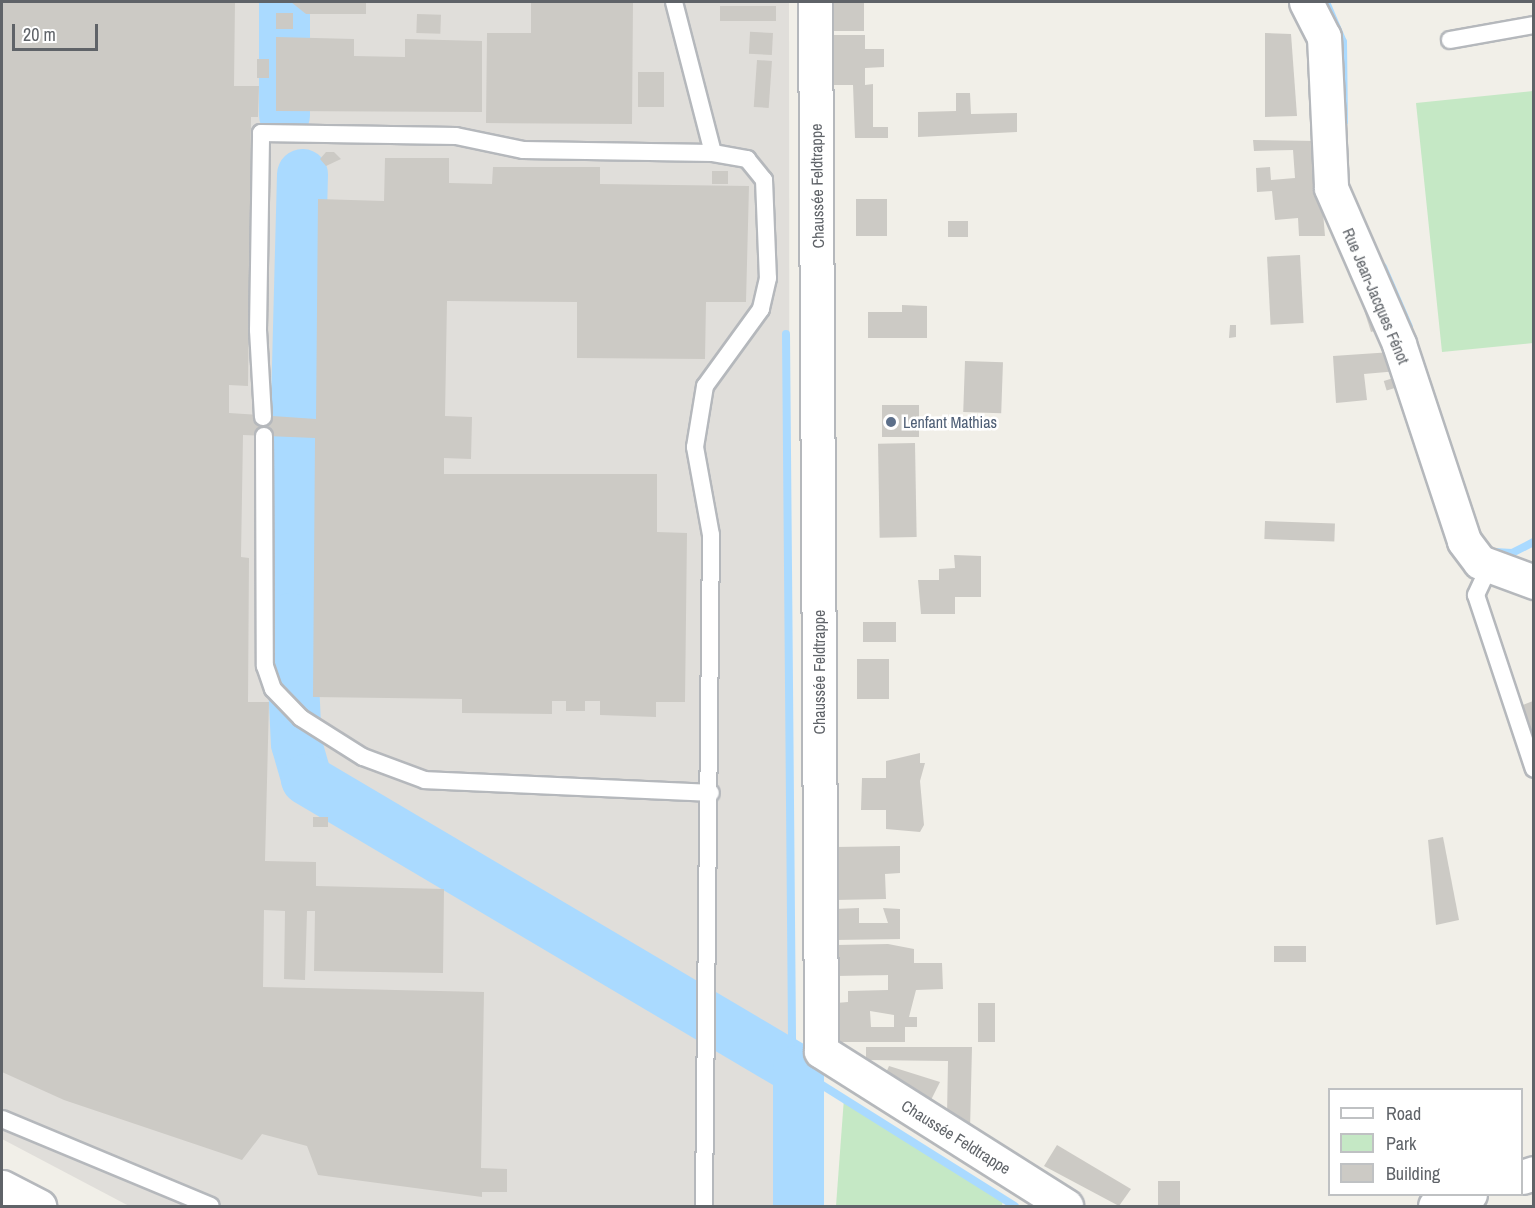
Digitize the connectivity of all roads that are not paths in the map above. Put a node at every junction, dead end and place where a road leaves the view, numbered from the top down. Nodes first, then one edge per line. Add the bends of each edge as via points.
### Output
1 (674, 2) edge
2 (815, 2) edge
3 (1306, 2) edge
4 (1533, 25) edge
5 (1450, 40) dead end
6 (713, 153) junction
7 (263, 417) dead end
8 (264, 436) dead end
9 (1489, 567) junction
10 (1533, 582) edge
11 (1533, 768) edge
12 (711, 793) junction
13 (2, 1119) edge
14 (2, 1187) edge
15 (1464, 1196) edge
16 (39, 1206) edge
17 (211, 1206) edge
18 (704, 1206) edge
19 (1066, 1206) edge
20 (1435, 1206) edge

1 - 6 lane
2 - 19 street, Chaussée Feldtrappe via 820,1051
3 - 9 street, Rue Jean-Jacques Fénot via 1324,37 1328,161 1336,203 1395,334 1464,541 1472,556
4 - 5 lane
6 - 7 lane via 523,150 456,136 261,133 258,330
6 - 12 lane via 747,159 761,172 768,278 761,309 712,374 698,413 694,460 711,535
8 - 12 lane via 263,651 273,688 292,711 330,739 393,771 456,786
9 - 10 street, Rue Jean-Jacques Fénot
9 - 11 lane via 1476,595
12 - 18 lane
13 - 17 lane
14 - 16 street
15 - 20 street

